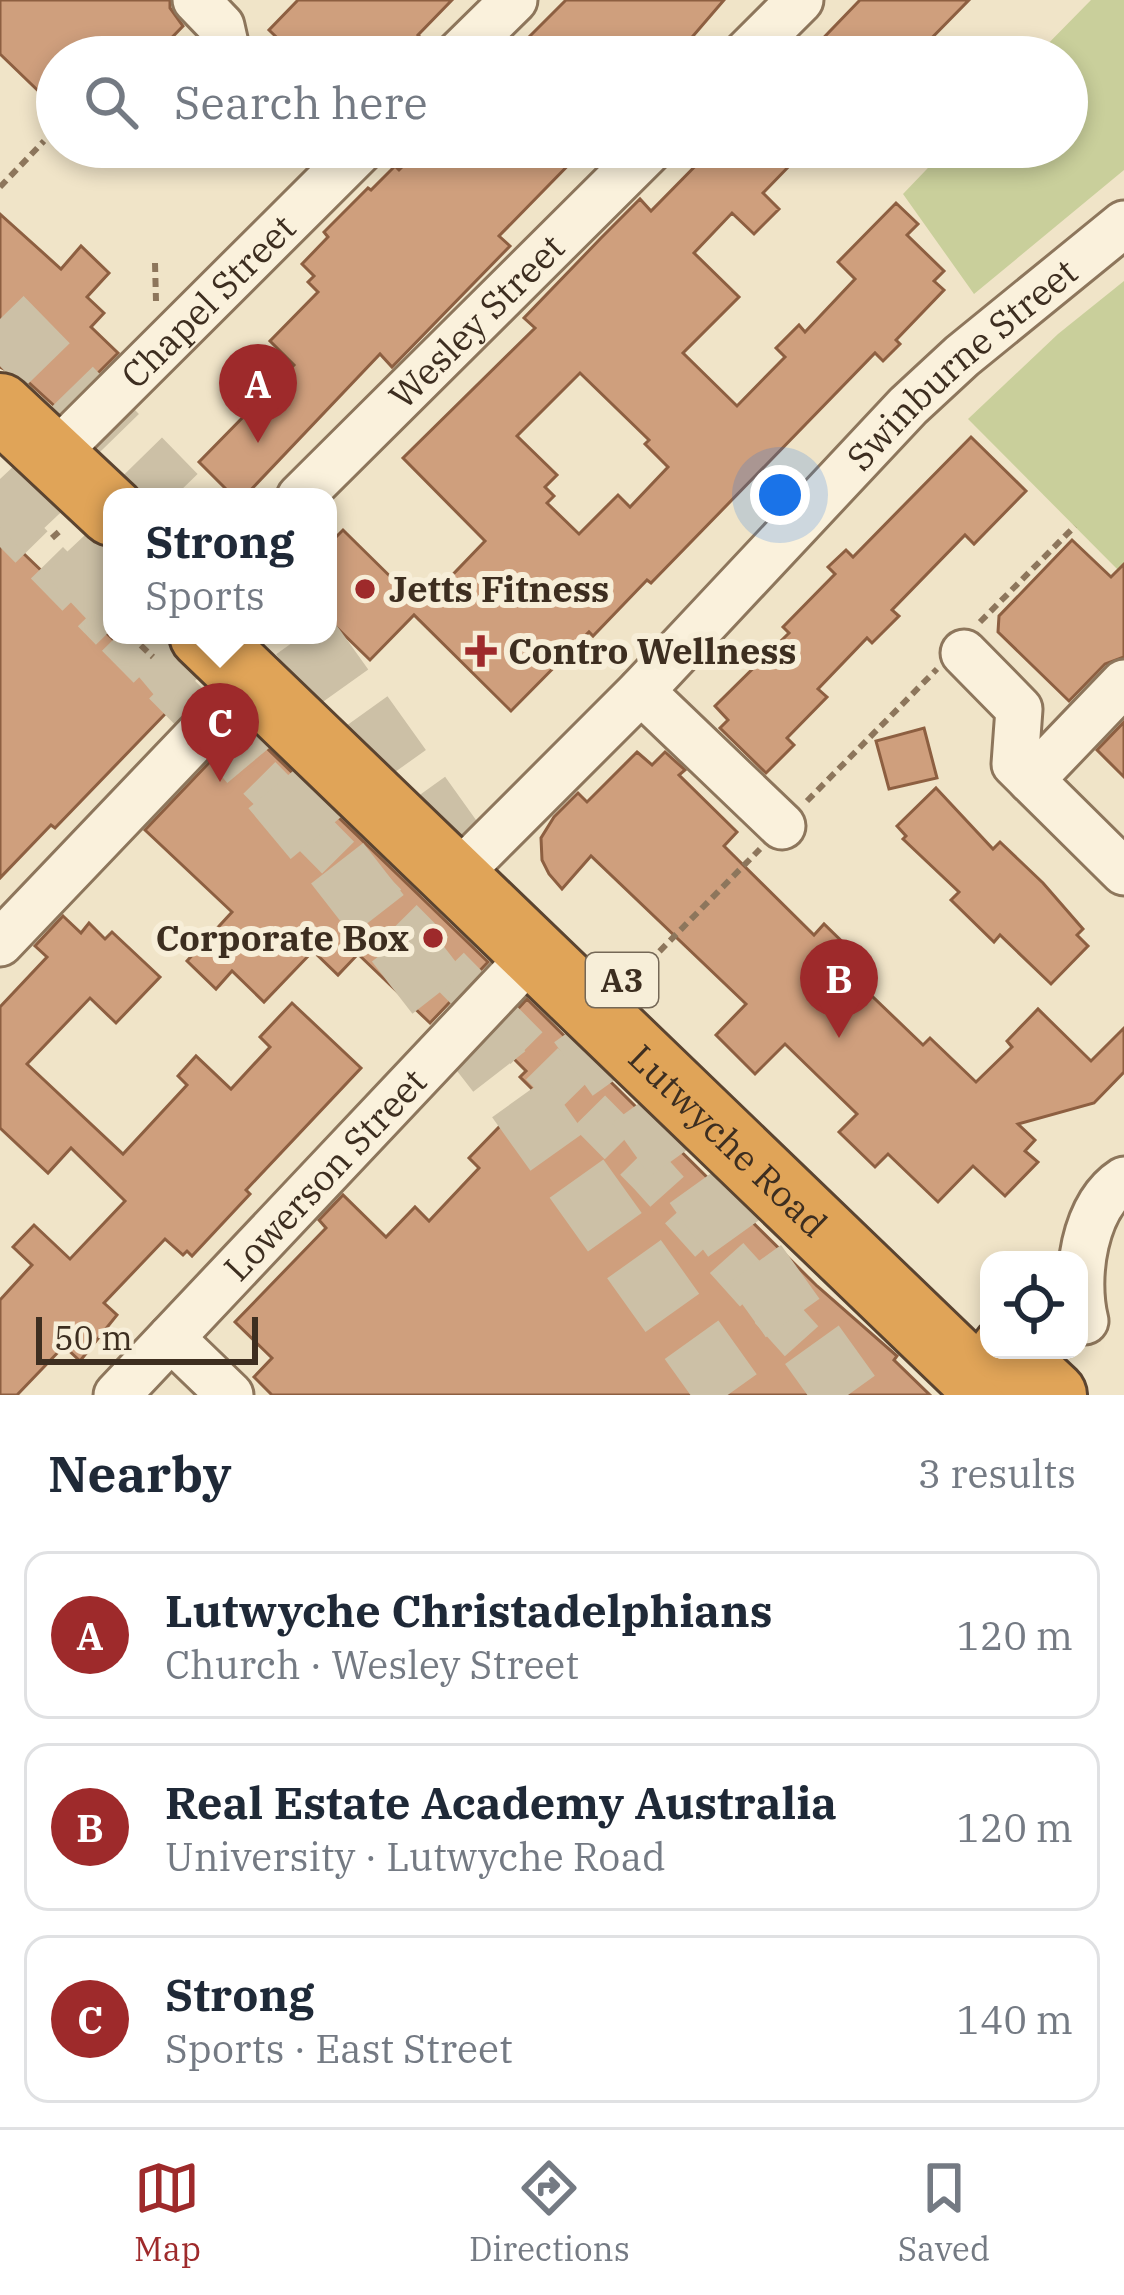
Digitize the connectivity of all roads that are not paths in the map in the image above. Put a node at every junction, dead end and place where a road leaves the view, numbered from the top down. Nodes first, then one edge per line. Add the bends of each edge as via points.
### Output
1 (196, 0) edge
2 (514, 0) edge
3 (800, 0) edge
4 (223, 36) edge
5 (477, 36) edge
6 (764, 36) edge
7 (341, 168) edge
8 (631, 168) edge
9 (1124, 224) edge
10 (0, 407) edge
11 (26, 454) edge
12 (309, 488) edge
13 (84, 533) edge
14 (969, 640) road end
15 (175, 649) edge
16 (255, 658) edge
17 (1124, 683) edge
18 (641, 691) junction
19 (1031, 780) junction
20 (782, 826) dead end
21 (470, 862) junction
22 (1124, 872) edge
23 (0, 943) edge
24 (534, 953) junction
25 (1124, 1180) edge
26 (1088, 1261) edge
27 (980, 1327) edge
28 (171, 1338) junction
29 (1015, 1359) edge
30 (117, 1395) edge
31 (230, 1395) edge
32 (992, 1395) edge
33 (1053, 1395) edge

1 - 4 street
2 - 5 street
3 - 6 street
7 - 11 street, Chapel Street
8 - 12 street, Wesley Street
9 - 18 street, Swinburne Street via 908,406
10 - 11 highway
11 - 13 highway
14 - 19 street via 1019,710 1015,764
15 - 16 highway, Lutwyche Road / A3
16 - 21 highway, Lutwyche Road / A3
16 - 23 street
17 - 19 street
18 - 20 street
18 - 21 street, Swinburne Street
19 - 22 street
21 - 24 highway, Lutwyche Road / A3
21 - 27 highway, Lutwyche Road / A3
24 - 28 street, Lowerson Street
24 - 32 highway, Lutwyche Road / A3
25 - 26 street via 1097,1208
28 - 30 street, Lowerson Street
28 - 31 street
29 - 33 highway

